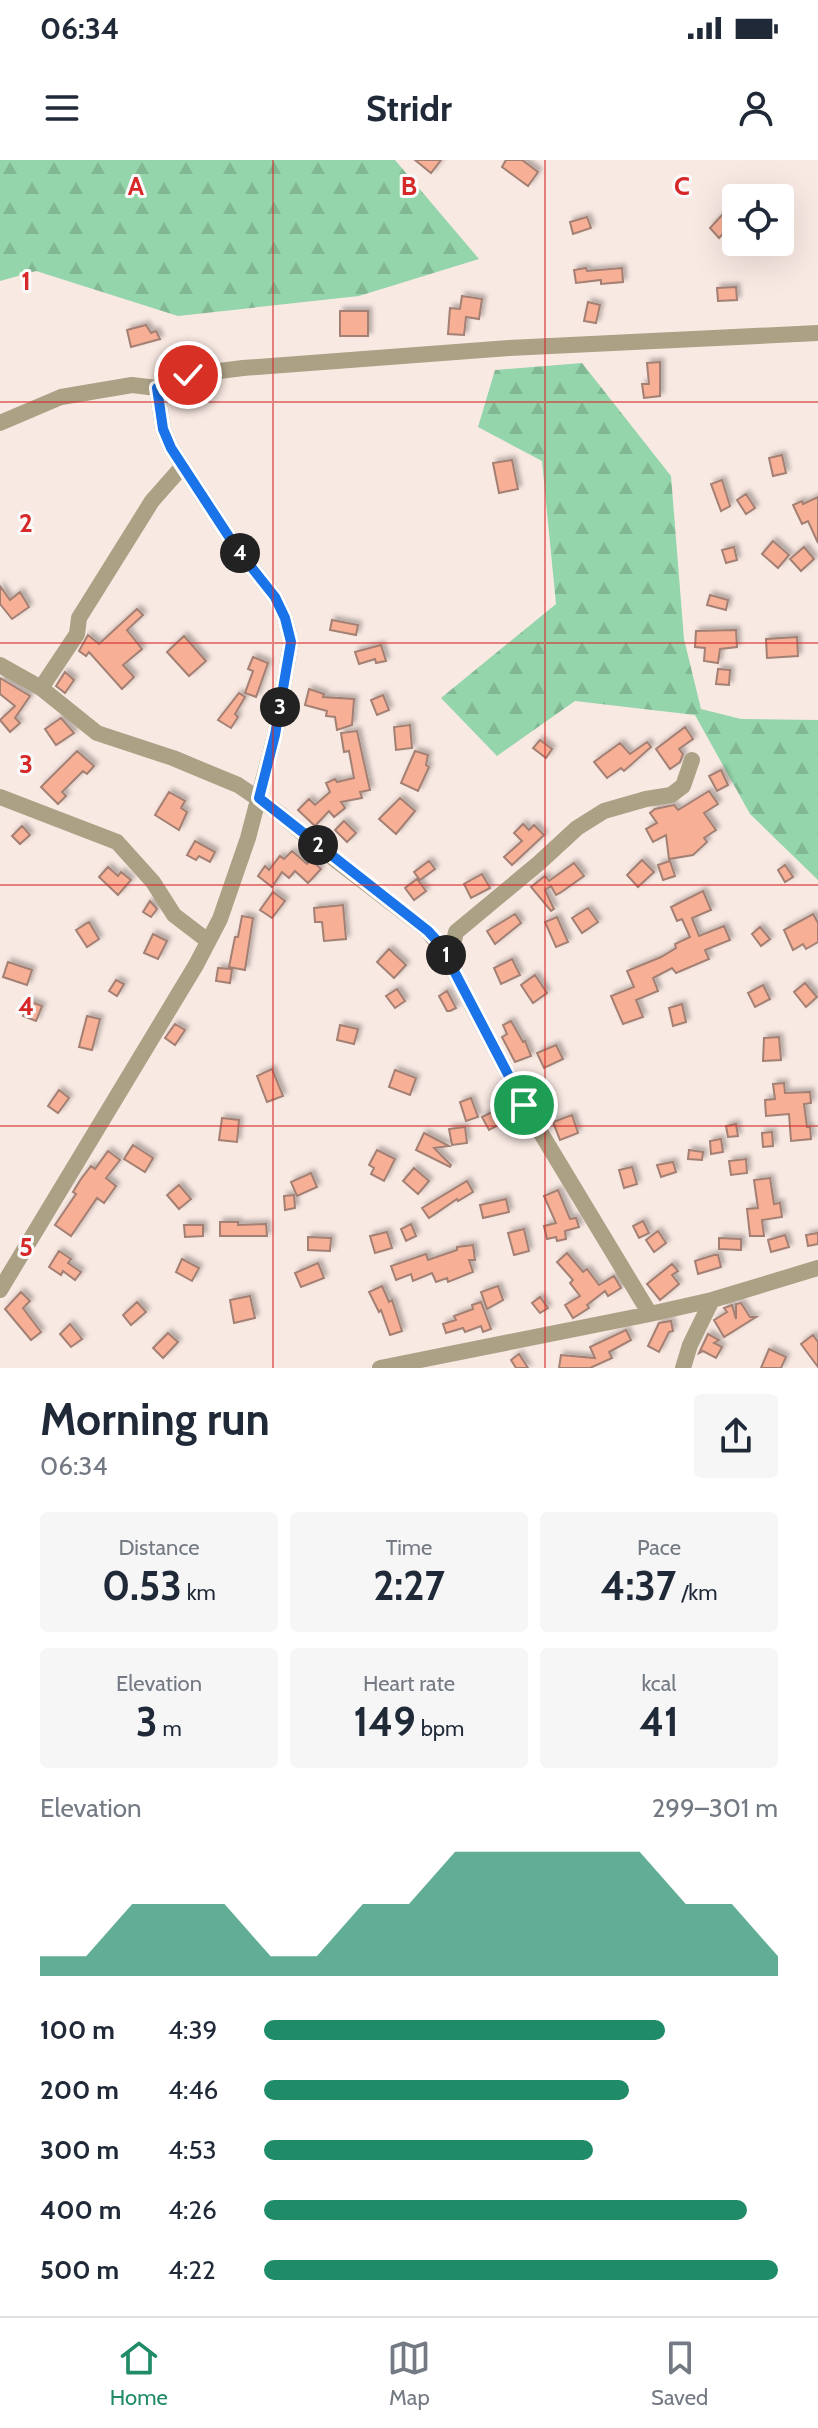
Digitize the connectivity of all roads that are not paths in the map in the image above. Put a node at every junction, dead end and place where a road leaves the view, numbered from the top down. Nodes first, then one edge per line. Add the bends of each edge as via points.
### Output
1 (818, 333) edge
2 (157, 388) junction
3 (0, 423) edge
4 (182, 467) junction
5 (0, 665) edge
6 (41, 688) junction
7 (692, 760) dead end
8 (0, 797) edge
9 (259, 798) junction
10 (428, 931) junction
11 (456, 932) junction
12 (208, 941) junction
13 (449, 962) junction
14 (818, 1268) edge
15 (0, 1290) edge
16 (712, 1300) junction
17 (650, 1314) junction
18 (380, 1368) edge
19 (683, 1368) edge

1 - 2 street via 243,368 188,375
2 - 3 street via 132,385 61,397
2 - 4 street via 163,429
4 - 6 street via 137,523
4 - 9 street via 275,597 291,642
5 - 6 street
6 - 9 street via 97,733 217,775
7 - 11 street via 683,786 671,795 604,811 577,828
8 - 12 street via 117,842 174,915
9 - 10 street
9 - 12 street
10 - 11 street
10 - 13 street
11 - 13 street
12 - 15 street
13 - 17 street via 524,1105
14 - 16 street
16 - 17 street
16 - 19 street
17 - 18 street

